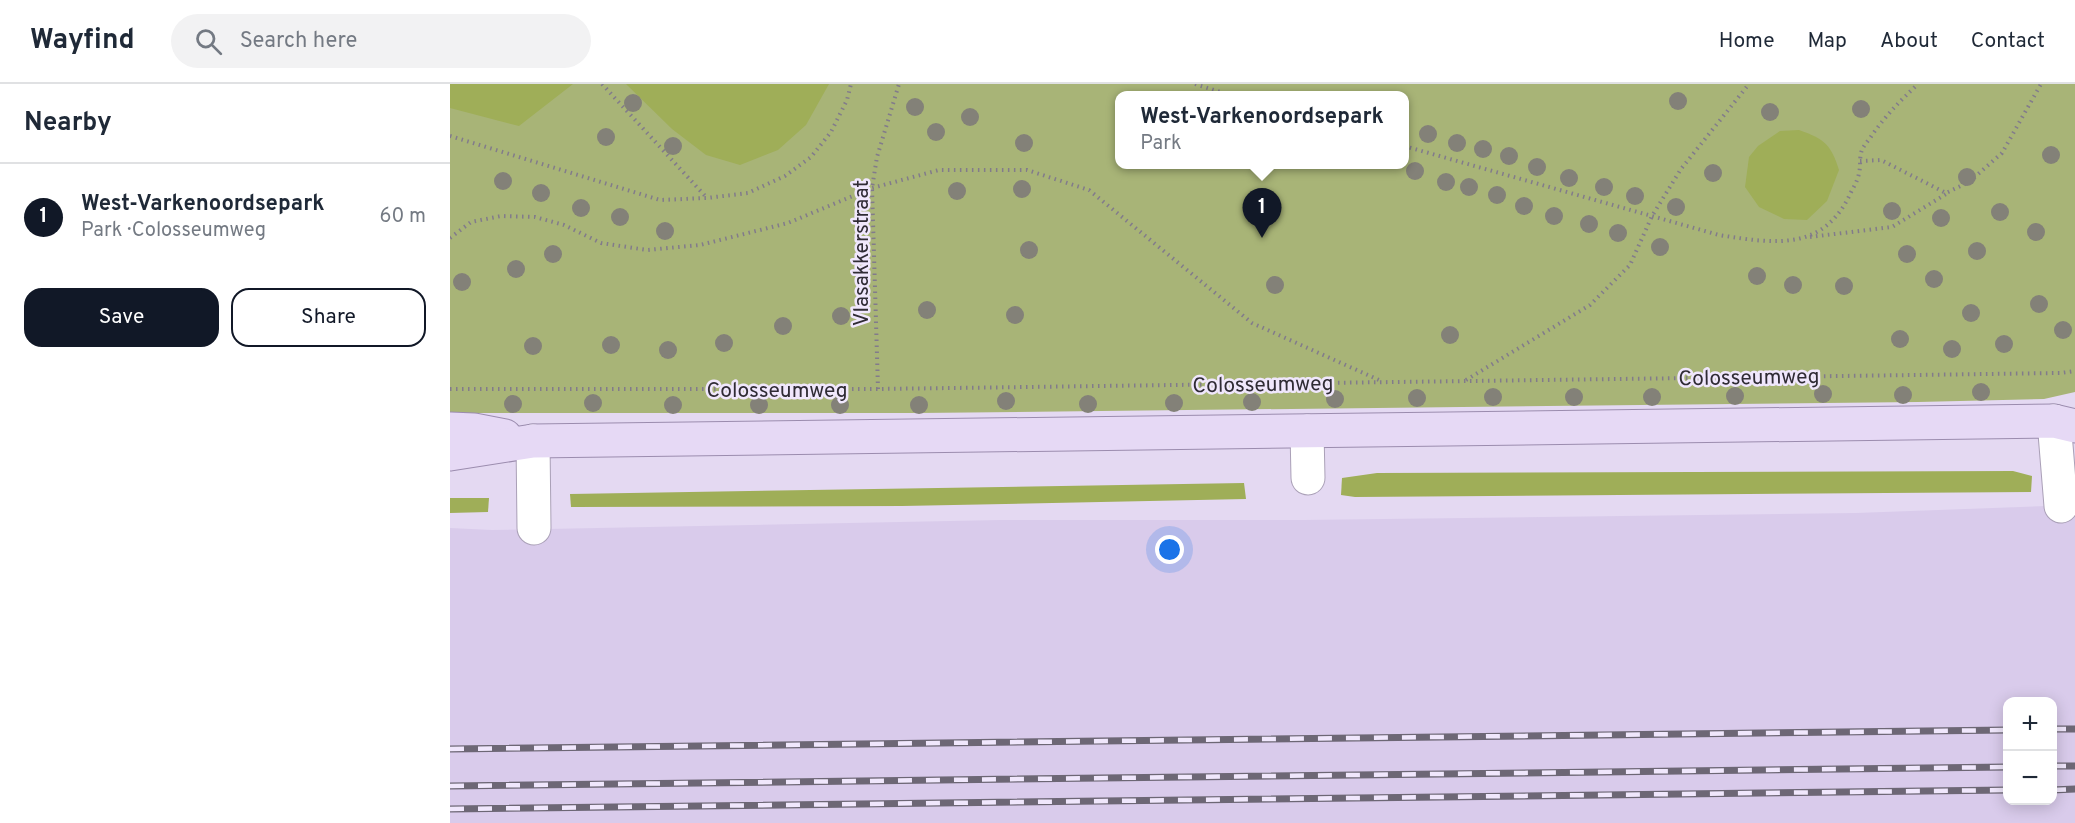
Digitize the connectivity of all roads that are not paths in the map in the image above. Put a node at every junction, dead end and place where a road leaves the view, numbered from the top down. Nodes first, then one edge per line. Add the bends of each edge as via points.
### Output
1 (2068, 419) edge
2 (450, 429) edge
3 (1307, 431) junction
4 (533, 441) junction
5 (450, 454) edge
6 (1308, 478) dead end
7 (2061, 506) dead end
8 (534, 528) dead end

1 - 3 main road
1 - 7 lane
2 - 4 main road
3 - 4 main road
3 - 6 lane
4 - 5 main road
4 - 8 lane

